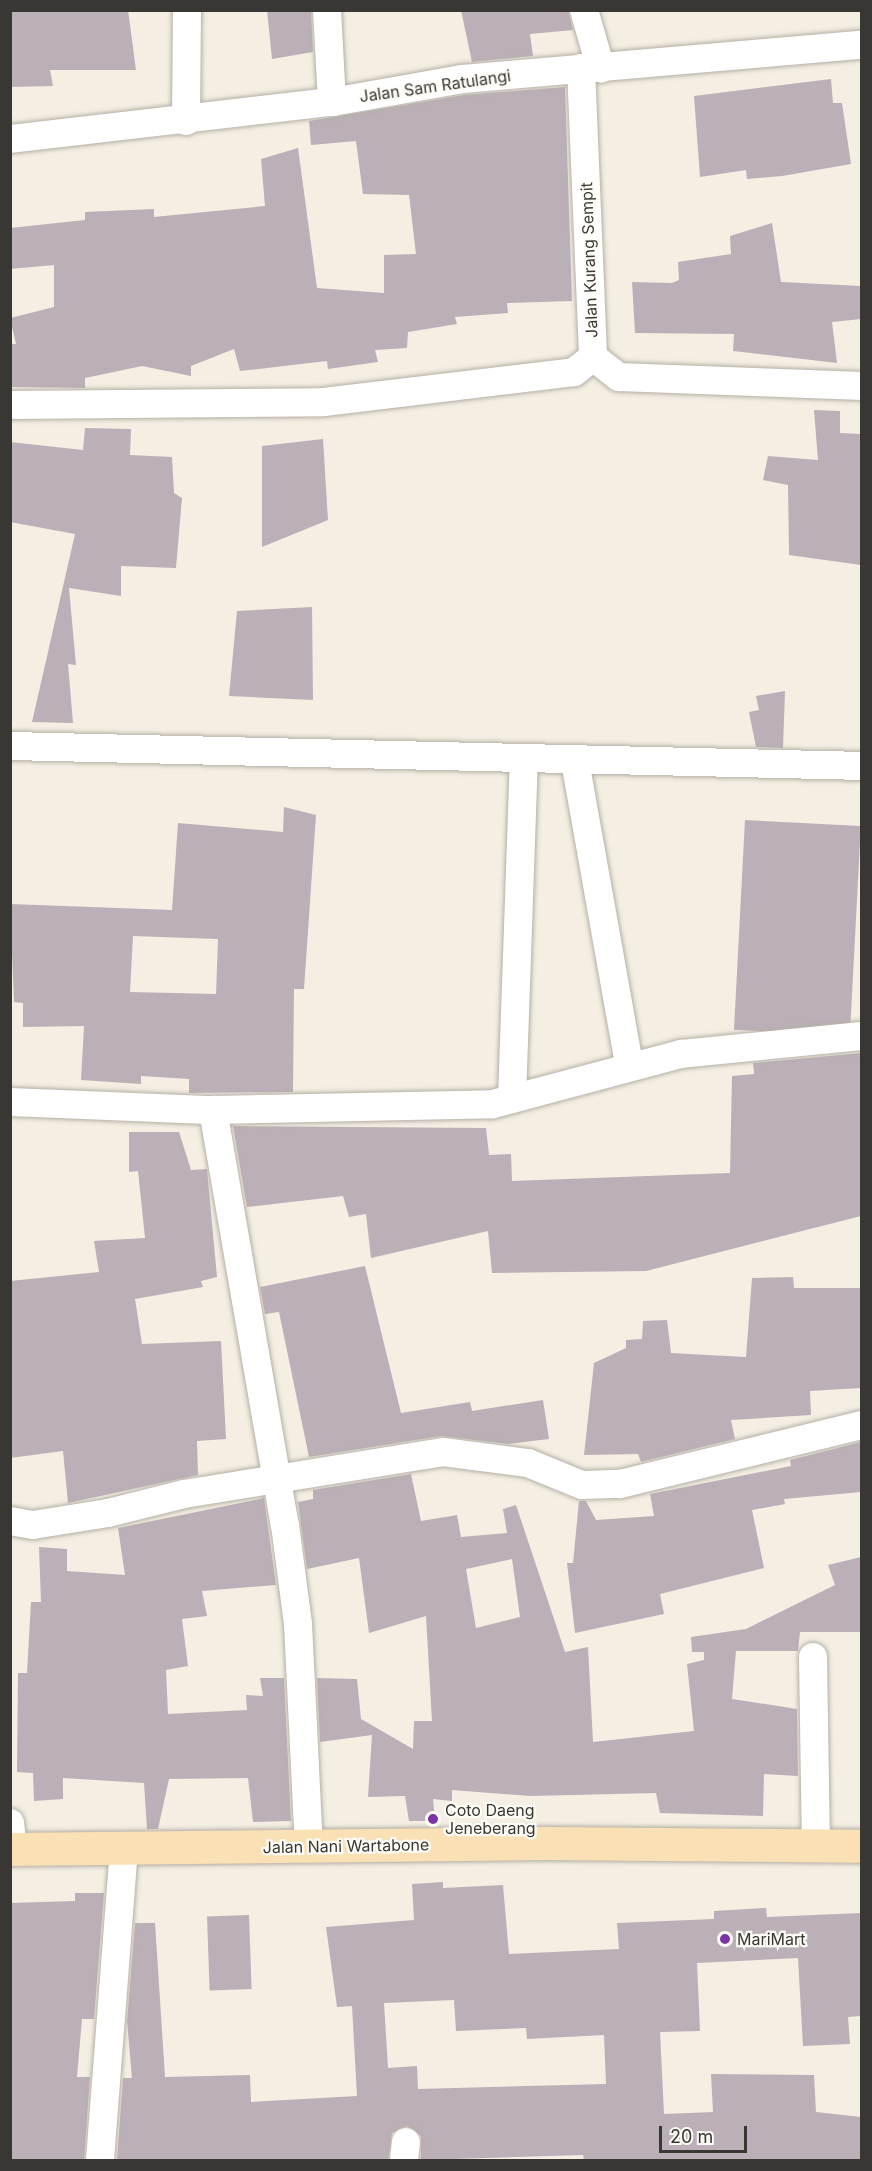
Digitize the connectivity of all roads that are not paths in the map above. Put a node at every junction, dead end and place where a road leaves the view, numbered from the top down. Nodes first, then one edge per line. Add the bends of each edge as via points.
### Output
1 (187, 10) edge
2 (327, 10) edge
3 (584, 10) edge
4 (861, 45) edge
5 (591, 69) junction
6 (332, 102) junction
7 (186, 121) junction
8 (10, 139) edge
9 (593, 357) junction
10 (861, 386) edge
11 (10, 405) edge
12 (10, 746) edge
13 (524, 760) junction
14 (575, 761) junction
15 (861, 766) edge
16 (861, 1036) edge
17 (629, 1065) junction
18 (512, 1100) junction
19 (10, 1102) edge
20 (213, 1110) junction
21 (861, 1425) edge
22 (276, 1478) junction
23 (10, 1521) edge
24 (813, 1657) dead end
25 (11, 1841) edge
26 (816, 1846) junction
27 (861, 1846) edge
28 (309, 1847) junction
29 (124, 1849) junction
30 (100, 2160) edge

1 - 7 street
2 - 6 street
3 - 5 street, Jalan Kurang Sempit
4 - 5 street, Jalan Sam Ratulangi
5 - 6 street, Jalan Sam Ratulangi via 462,80
5 - 9 street, Jalan Kurang Sempit
6 - 7 street, Jalan Sam Ratulangi
7 - 8 street, Jalan Sam Ratulangi
9 - 10 street, Jalan Kurang Sempit via 619,377
9 - 11 street via 574,372 324,402
12 - 13 street
13 - 14 street
13 - 18 street
14 - 15 street
14 - 17 street
16 - 17 street via 729,1048
17 - 18 street
18 - 20 street via 366,1108
19 - 20 street
20 - 22 street
21 - 22 street via 620,1484 582,1485 528,1463 443,1452
22 - 23 street via 108,1513 33,1525
22 - 28 street via 298,1624
24 - 26 street
25 - 29 main road, Jalan Nani Wartabone
26 - 27 main road, Jalan Nani Wartabone
26 - 28 main road, Jalan Nani Wartabone
28 - 29 main road, Jalan Nani Wartabone
29 - 30 street

